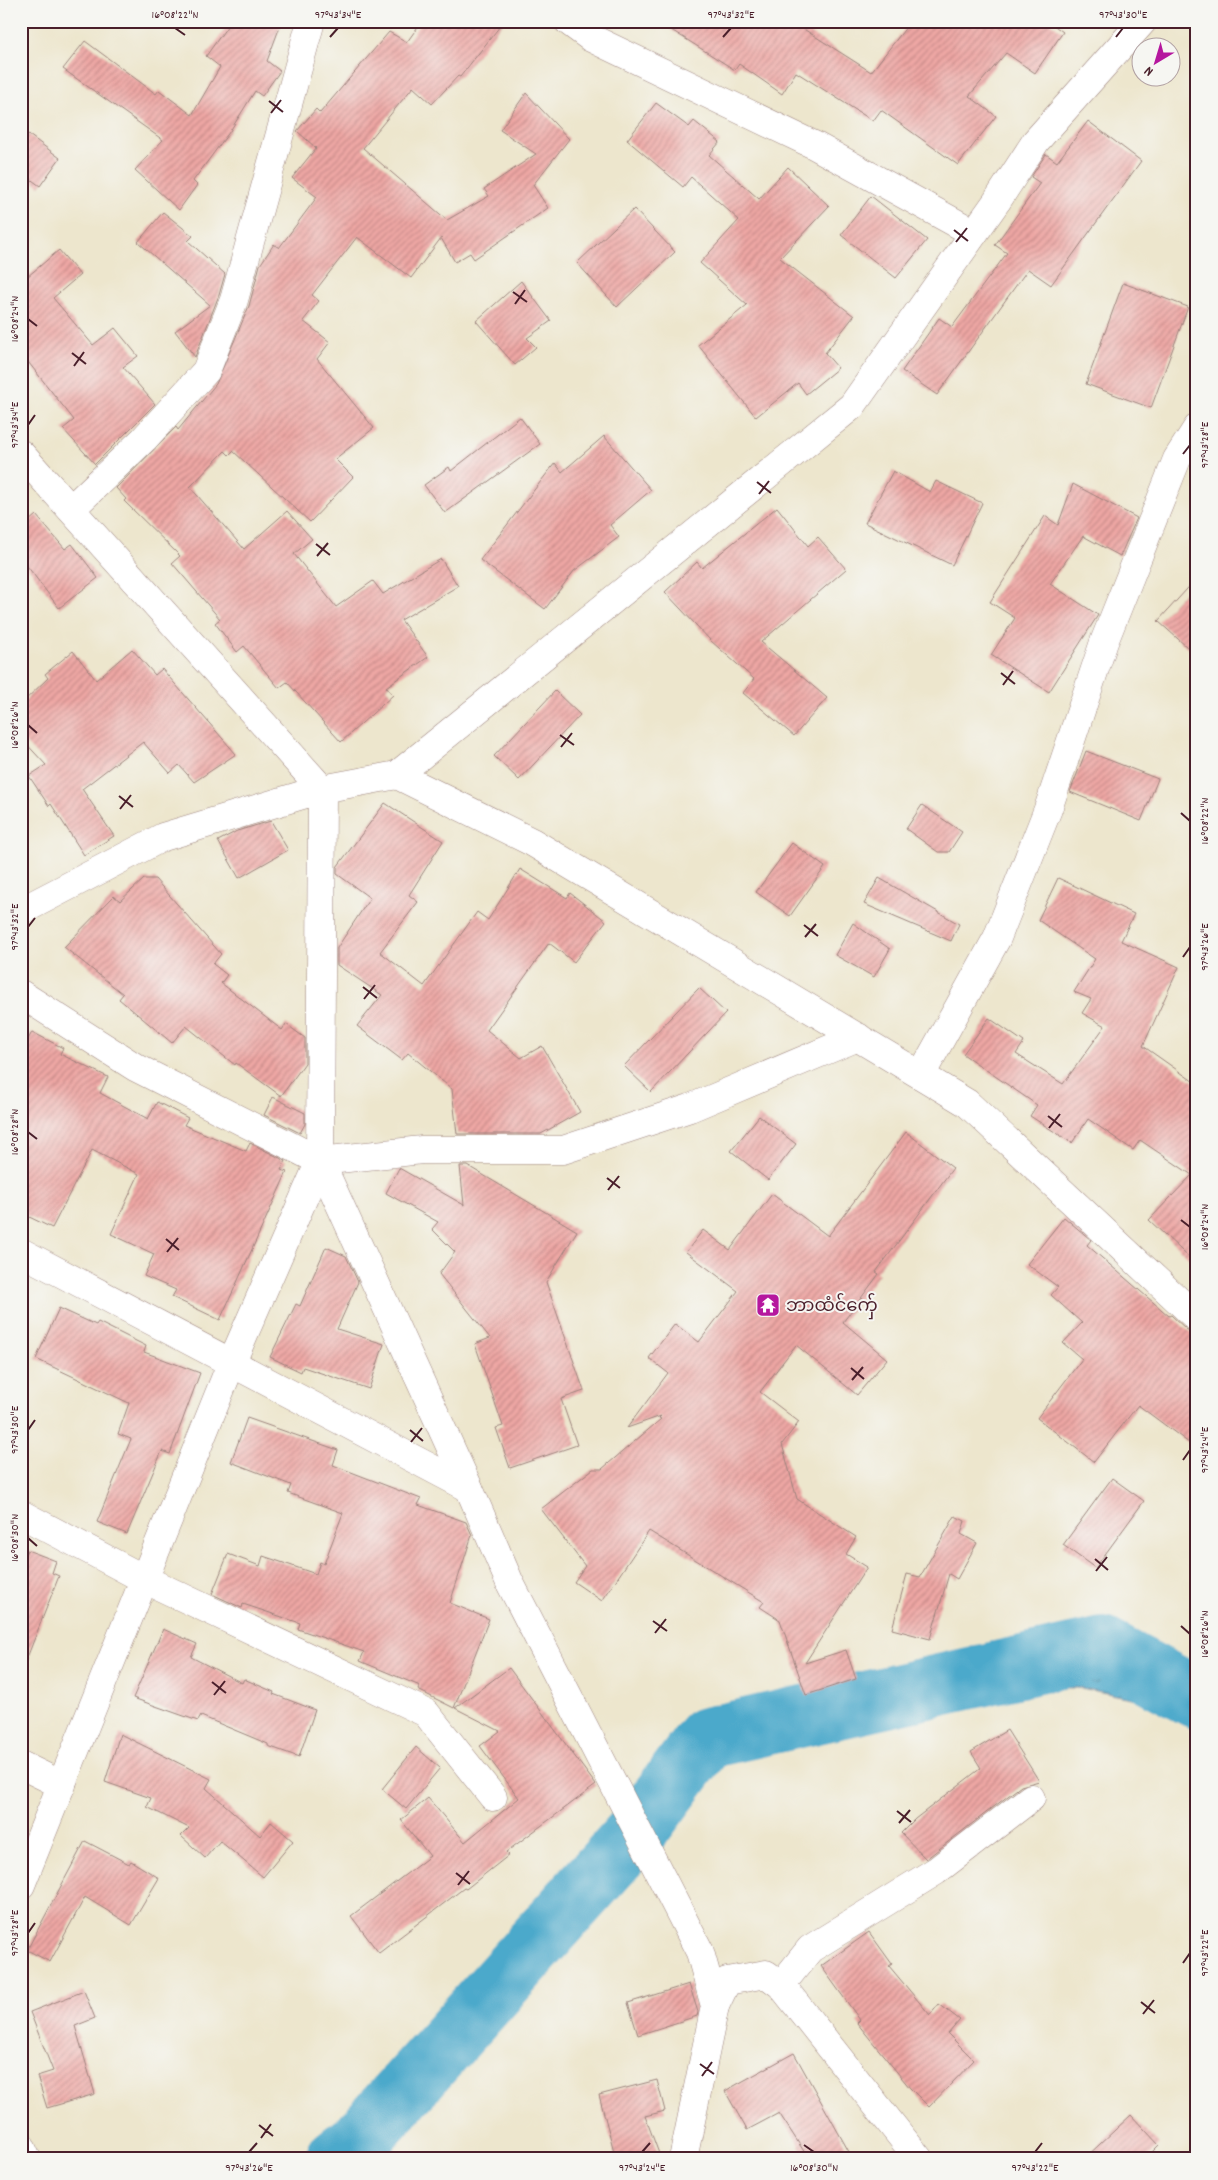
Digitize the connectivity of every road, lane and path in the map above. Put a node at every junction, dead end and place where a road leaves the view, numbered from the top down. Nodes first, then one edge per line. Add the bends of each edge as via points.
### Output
1 (311, 21) edge
2 (568, 21) edge
3 (1144, 21) edge
4 (974, 234) junction
5 (1197, 428) edge
6 (21, 454) edge
7 (71, 509) junction
8 (397, 775) junction
9 (322, 789) junction
10 (21, 911) edge
11 (21, 994) edge
12 (858, 1038) junction
13 (921, 1076) junction
14 (320, 1161) junction
15 (21, 1252) edge
16 (1197, 1318) edge
17 (231, 1364) junction
18 (468, 1488) junction
19 (21, 1514) edge
20 (144, 1579) junction
21 (21, 1765) edge
22 (62, 1784) junction
23 (493, 1797) dead end
24 (1031, 1798) dead end
25 (21, 1885) edge
26 (781, 1985) junction
27 (715, 2006) junction
28 (21, 2146) edge
29 (26, 2159) edge
30 (683, 2159) edge
31 (919, 2159) edge

1 - 7 street via 234,300 206,370 144,439
2 - 4 street via 591,38 814,145
3 - 4 street via 1036,141
4 - 8 street via 852,406
5 - 13 street via 1177,459 1104,642 1048,809 997,938
6 - 7 street
7 - 9 street
8 - 9 street
8 - 12 street via 532,842
9 - 10 street via 163,837
9 - 14 street
11 - 14 street via 135,1067
12 - 13 street
12 - 14 street via 690,1108 563,1150 422,1150
13 - 16 street via 967,1103
14 - 17 street
14 - 18 street
15 - 17 street
17 - 18 street
17 - 20 street
18 - 27 street via 510,1583 700,1952
19 - 20 street
20 - 22 street
20 - 23 street via 426,1713
21 - 22 street
22 - 25 street
24 - 26 street via 936,1871 810,1949
26 - 27 street via 766,1974 727,1982
26 - 31 street
27 - 30 street
28 - 29 street

